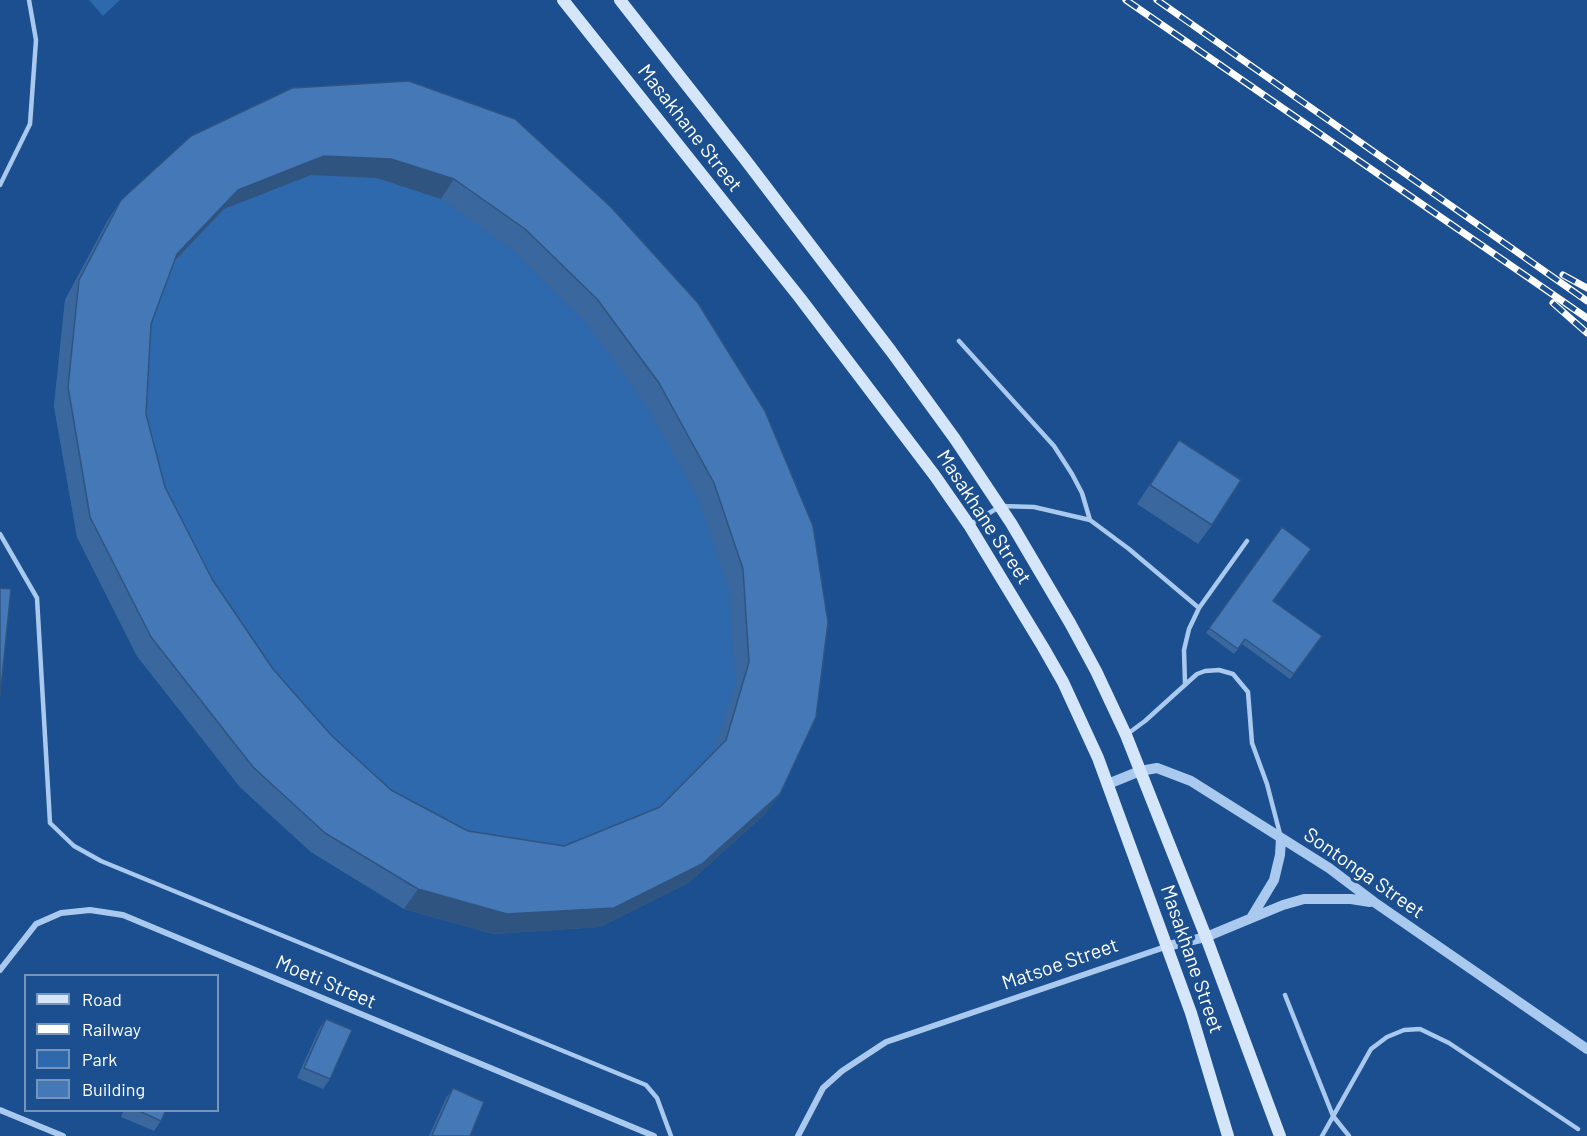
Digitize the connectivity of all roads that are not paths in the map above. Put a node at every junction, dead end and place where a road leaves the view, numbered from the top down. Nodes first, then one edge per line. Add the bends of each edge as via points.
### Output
1 (29, 0) edge
2 (563, 0) edge
3 (620, 0) edge
4 (0, 185) edge
5 (959, 341) dead end
6 (1001, 506) junction
7 (1090, 520) junction
8 (969, 525) junction
9 (0, 534) edge
10 (1247, 541) dead end
11 (1199, 608) junction
12 (1185, 683) junction
13 (1126, 735) junction
14 (1140, 771) junction
15 (1108, 784) junction
16 (1281, 838) junction
17 (1374, 902) junction
18 (1251, 918) junction
19 (1206, 937) junction
20 (1168, 946) junction
21 (0, 970) edge
22 (1285, 995) dead end
23 (1587, 1049) edge
24 (0, 1110) edge
25 (1333, 1116) junction
26 (1578, 1129) dead end
27 (63, 1136) edge
28 (654, 1136) edge
29 (671, 1136) edge
30 (798, 1136) edge
31 (1228, 1136) edge
32 (1280, 1136) edge
33 (1322, 1136) edge
34 (1349, 1136) edge

1 - 4 lane via 36,40 30,124
2 - 8 main road, Masakhane Street via 800,298
3 - 6 main road, Masakhane Street via 891,351
5 - 7 lane via 1054,446 1082,493
6 - 7 lane via 1034,507
6 - 8 lane
6 - 13 main road, Masakhane Street via 1070,623
7 - 11 lane
8 - 15 main road, Masakhane Street via 1063,682
9 - 29 lane via 37,598 50,823 74,846 101,861 640,1082 657,1098
10 - 11 lane
11 - 12 lane via 1184,650
12 - 13 lane
12 - 16 lane via 1205,671 1219,670 1233,674 1248,693 1252,743
13 - 14 main road, Masakhane Street
14 - 15 street, Sontonga Street
14 - 16 street, Sontonga Street via 1157,768 1191,781
14 - 19 main road, Masakhane Street
15 - 20 main road, Masakhane Street
16 - 17 street, Sontonga Street
16 - 18 street via 1274,880
17 - 18 street, Matsoe Street via 1304,899
17 - 23 street, Sontonga Street
18 - 19 street, Matsoe Street
19 - 20 street, Matsoe Street
19 - 32 main road, Masakhane Street
20 - 30 street, Matsoe Street via 886,1042 823,1088
20 - 31 main road, Masakhane Street
21 - 28 street, Moeti Street via 36,924 61,913 90,910 123,915
22 - 25 lane
24 - 27 street
25 - 26 lane via 1371,1049 1404,1030 1420,1029 1449,1043
25 - 33 lane
25 - 34 lane

